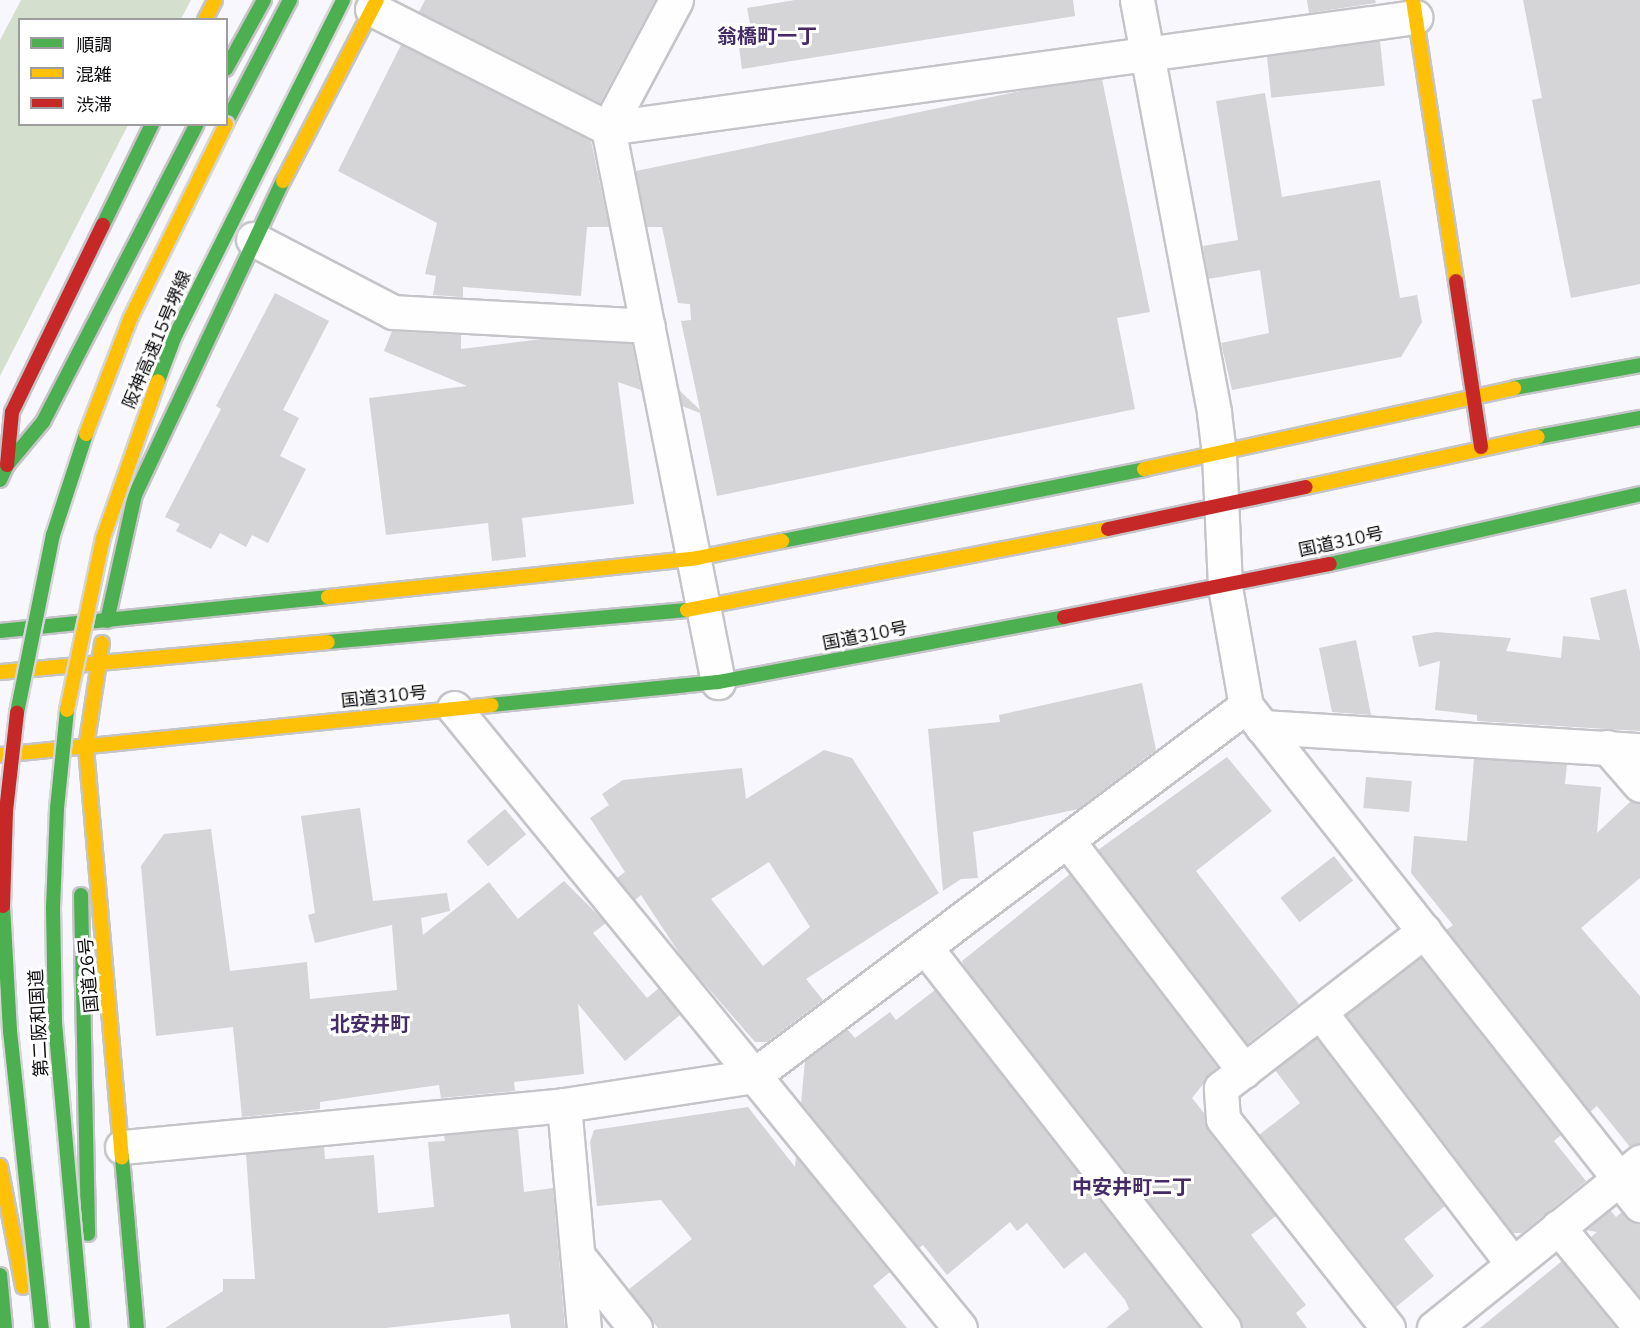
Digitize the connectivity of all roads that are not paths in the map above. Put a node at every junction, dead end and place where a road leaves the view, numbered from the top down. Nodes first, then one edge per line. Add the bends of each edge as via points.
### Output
1 (215, 0) edge
2 (264, 0) edge
3 (290, 0) edge
4 (676, 0) edge
5 (1137, 0) edge
6 (364, 3) edge
7 (1414, 9) edge
8 (206, 18) edge
9 (1145, 52) junction
10 (228, 65) edge
11 (228, 120) edge
12 (151, 126) edge
13 (196, 126) edge
14 (225, 126) edge
15 (608, 128) junction
16 (254, 239) junction
17 (648, 326) junction
18 (1640, 365) edge
19 (1472, 396) junction
20 (1640, 416) edge
21 (1480, 447) junction
22 (1219, 454) junction
23 (7, 465) junction
24 (0, 480) edge
25 (1640, 496) edge
26 (1222, 506) junction
27 (697, 558) junction
28 (1225, 586) junction
29 (705, 608) junction
30 (107, 621) junction
31 (0, 631) edge
32 (98, 664) junction
33 (0, 672) edge
34 (718, 682) junction
35 (454, 708) junction
36 (17, 712) joint
37 (66, 716) joint
38 (1254, 716) junction
39 (1607, 747) junction
40 (86, 748) junction
41 (1640, 750) edge
42 (0, 755) edge
43 (1640, 785) edge
44 (1067, 840) junction
45 (1424, 931) junction
46 (925, 947) junction
47 (1320, 1012) junction
48 (1244, 1071) junction
49 (753, 1076) junction
50 (564, 1105) junction
51 (122, 1147) junction
52 (0, 1166) edge
53 (1629, 1170) edge
54 (1640, 1205) edge
55 (1558, 1227) junction
56 (578, 1256) junction
57 (1513, 1264) junction
58 (0, 1275) edge
59 (25, 1308) dead end
60 (1436, 1327) edge
61 (1640, 1327) edge
62 (5, 1328) edge
63 (42, 1328) edge
64 (82, 1328) edge
65 (96, 1328) edge
66 (137, 1328) edge
67 (584, 1328) edge
68 (635, 1328) edge
69 (960, 1328) edge
70 (1224, 1328) edge
71 (1388, 1328) edge

1 - 8 main road
2 - 10 main road
3 - 11 main road, 阪神高速15号堺線
4 - 15 street
5 - 9 street
6 - 15 street
6 - 16 main road, 国道26号
6 - 37 main road, 阪神高速15号堺線, bridge via 222,238 175,336 103,538
7 - 9 street
7 - 19 main road
9 - 15 street
9 - 22 street
12 - 23 main road via 12,412
13 - 23 main road via 88,327 43,422
14 - 36 main road, 阪神高速15号堺線, bridge via 131,318 88,428 53,535
15 - 17 street
16 - 17 street via 393,312
16 - 30 main road, 国道26号 via 135,495
17 - 27 street
18 - 19 main road
19 - 21 main road
19 - 22 main road
20 - 21 main road
21 - 26 main road
22 - 26 street
22 - 27 main road
23 - 24 main road
25 - 28 main road, 国道310号
26 - 28 street
26 - 29 main road
27 - 29 street
27 - 30 main road
28 - 34 main road, 国道310号
28 - 38 street
29 - 32 main road
29 - 34 street
30 - 31 main road
30 - 32 main road, 国道26号
32 - 33 main road
32 - 40 main road, 国道26号
34 - 35 main road, 国道310号
35 - 40 main road, 国道310号
35 - 49 street
36 - 63 main road, 第二阪和国道, bridge via 6,811 3,912 10,1031
37 - 64 main road, 第二阪和国道, bridge via 55,841 55,1023
38 - 39 street
38 - 44 street
38 - 45 street
39 - 41 street
39 - 43 street
40 - 42 main road, 国道310号
40 - 51 main road, 国道26号
40 - 65 main road via 80,925 88,1233
44 - 46 street
44 - 48 street
45 - 47 street
45 - 53 street
46 - 49 street
46 - 70 street
47 - 48 street
47 - 57 street
48 - 71 street via 1221,1088 1223,1119
49 - 50 street
49 - 69 street
50 - 51 street
50 - 56 street
51 - 66 main road, 国道26号
52 - 59 main road
53 - 54 street
53 - 55 street
55 - 57 street
55 - 61 street
56 - 67 street
56 - 68 street
57 - 60 street
58 - 62 main road

